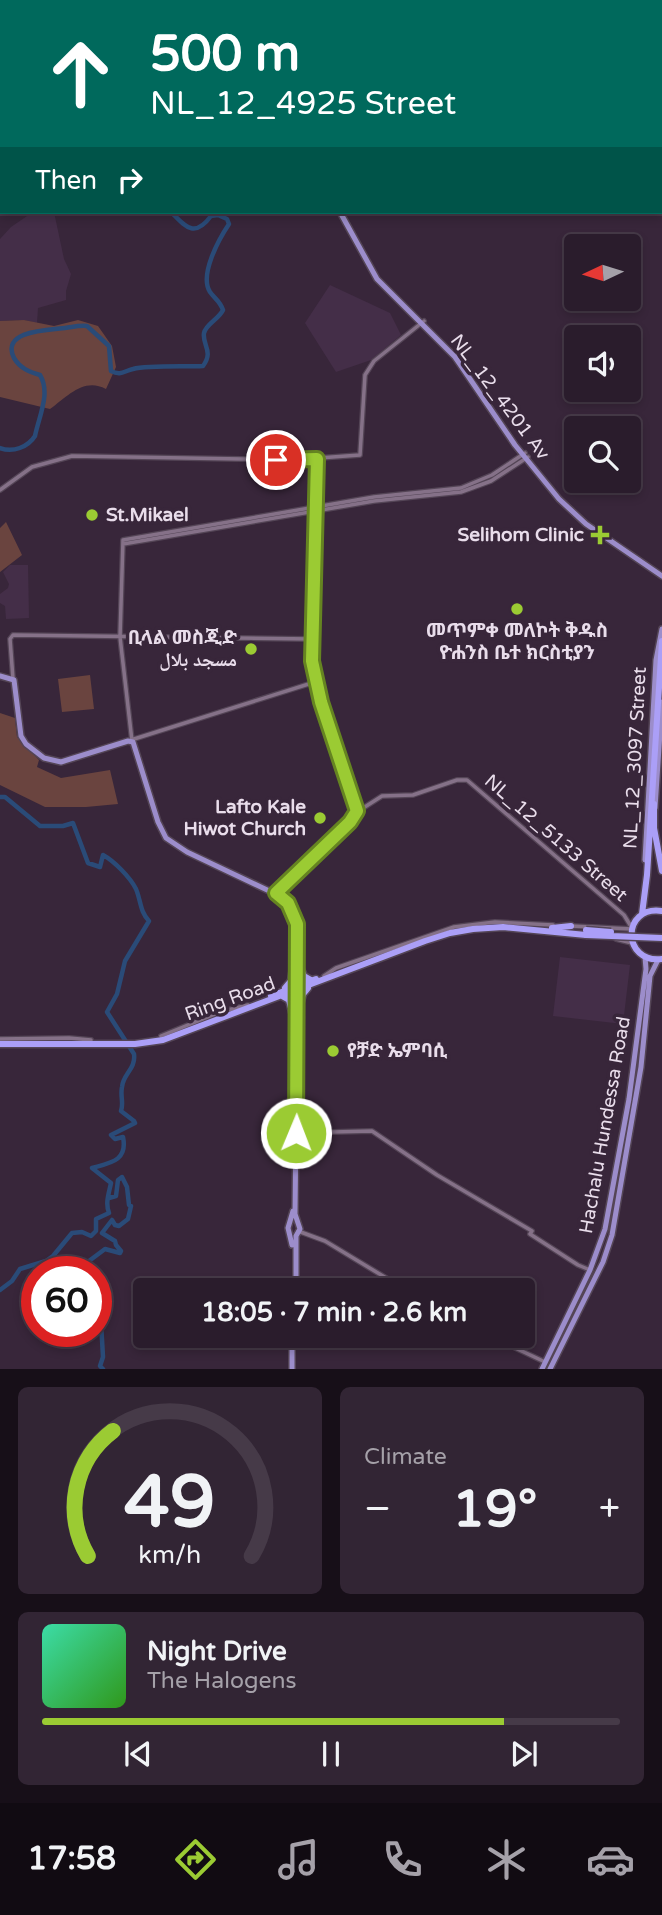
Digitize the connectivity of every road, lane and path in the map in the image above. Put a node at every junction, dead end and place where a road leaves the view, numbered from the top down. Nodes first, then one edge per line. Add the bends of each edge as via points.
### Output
1 (343, 214) edge
2 (423, 322) junction
3 (526, 456) junction
4 (317, 459) junction
5 (0, 490) edge
6 (315, 510) junction
7 (662, 575) edge
8 (662, 629) edge
9 (120, 637) junction
10 (312, 639) junction
11 (662, 641) edge
12 (662, 665) edge
13 (0, 677) edge
14 (13, 680) junction
15 (315, 682) junction
16 (662, 702) edge
17 (140, 738) joint
18 (132, 743) junction
19 (357, 811) junction
20 (655, 811) junction
21 (662, 871) edge
22 (645, 889) junction
23 (276, 894) junction
24 (662, 911) edge
25 (624, 915) junction
26 (639, 917) junction
27 (627, 920) junction
28 (571, 926) junction
29 (632, 928) junction
30 (620, 929) junction
31 (552, 930) junction
32 (570, 936) junction
33 (662, 936) edge
34 (633, 943) junction
35 (645, 957) junction
36 (660, 960) edge
37 (296, 965) junction
38 (324, 978) junction
39 (312, 982) junction
40 (296, 988) junction
41 (281, 994) junction
42 (295, 1015) junction
43 (0, 1043) edge
44 (632, 1101) junction
45 (294, 1133) junction
46 (614, 1203) junction
47 (296, 1229) junction
48 (590, 1270) junction
49 (294, 1278) edge
50 (386, 1278) edge
51 (294, 1348) edge
52 (517, 1348) edge
53 (545, 1362) junction
54 (551, 1367) edge
55 (294, 1369) edge
56 (542, 1369) edge

1 - 2 main road, NL_12_4201 Av via 377,279
2 - 3 main road, NL_12_4201 Av via 464,364
2 - 4 street via 374,361 364,379 360,455
3 - 6 street via 461,488 374,497
3 - 7 main road, NL_12_4201 Av via 572,509
4 - 5 street via 72,456 32,467
4 - 6 street
6 - 9 street via 123,542
6 - 10 street
8 - 22 main road, NL_12_3097 Street via 656,660
9 - 10 street
9 - 14 street via 12,635
9 - 18 street
10 - 15 street
11 - 22 highway
12 - 20 highway
13 - 14 main road
14 - 18 main road via 22,740 37,753 58,762
15 - 17 street
15 - 19 street
16 - 20 main road
17 - 18 main road
18 - 23 main road via 158,829 168,844
19 - 23 street
19 - 25 street, NL_12_5133 Street via 382,796 423,793 457,780 470,782
20 - 21 highway
22 - 26 highway
23 - 37 main road via 293,919
24 - 26 highway
25 - 26 street
25 - 27 street
26 - 29 highway
27 - 29 street
27 - 30 street
28 - 30 street
28 - 31 highway
28 - 38 street via 495,922 454,927 336,968
29 - 30 street
29 - 34 highway
31 - 32 highway
31 - 33 highway, Ring Road, bridge
31 - 38 highway, Ring Road via 497,924 452,930
32 - 34 street
32 - 38 street via 500,930 465,933
34 - 35 highway
35 - 36 highway
35 - 44 main road, Hachalu Hundessa Road
36 - 44 main road via 650,976
37 - 39 highway
37 - 40 main road
37 - 41 highway
38 - 39 highway, Ring Road
39 - 40 highway, Ring Road
39 - 42 highway
40 - 41 highway, Ring Road
40 - 42 main road
41 - 42 highway
41 - 43 highway, Ring Road via 162,1038
42 - 45 main road
44 - 46 main road, Hachalu Hundessa Road
45 - 47 main road
45 - 48 street via 372,1131
46 - 48 main road, Hachalu Hundessa Road
46 - 54 main road via 608,1249
47 - 49 main road
47 - 50 street
48 - 53 main road, Hachalu Hundessa Road
51 - 55 main road
52 - 53 street
53 - 54 street
53 - 56 main road, Hachalu Hundessa Road

